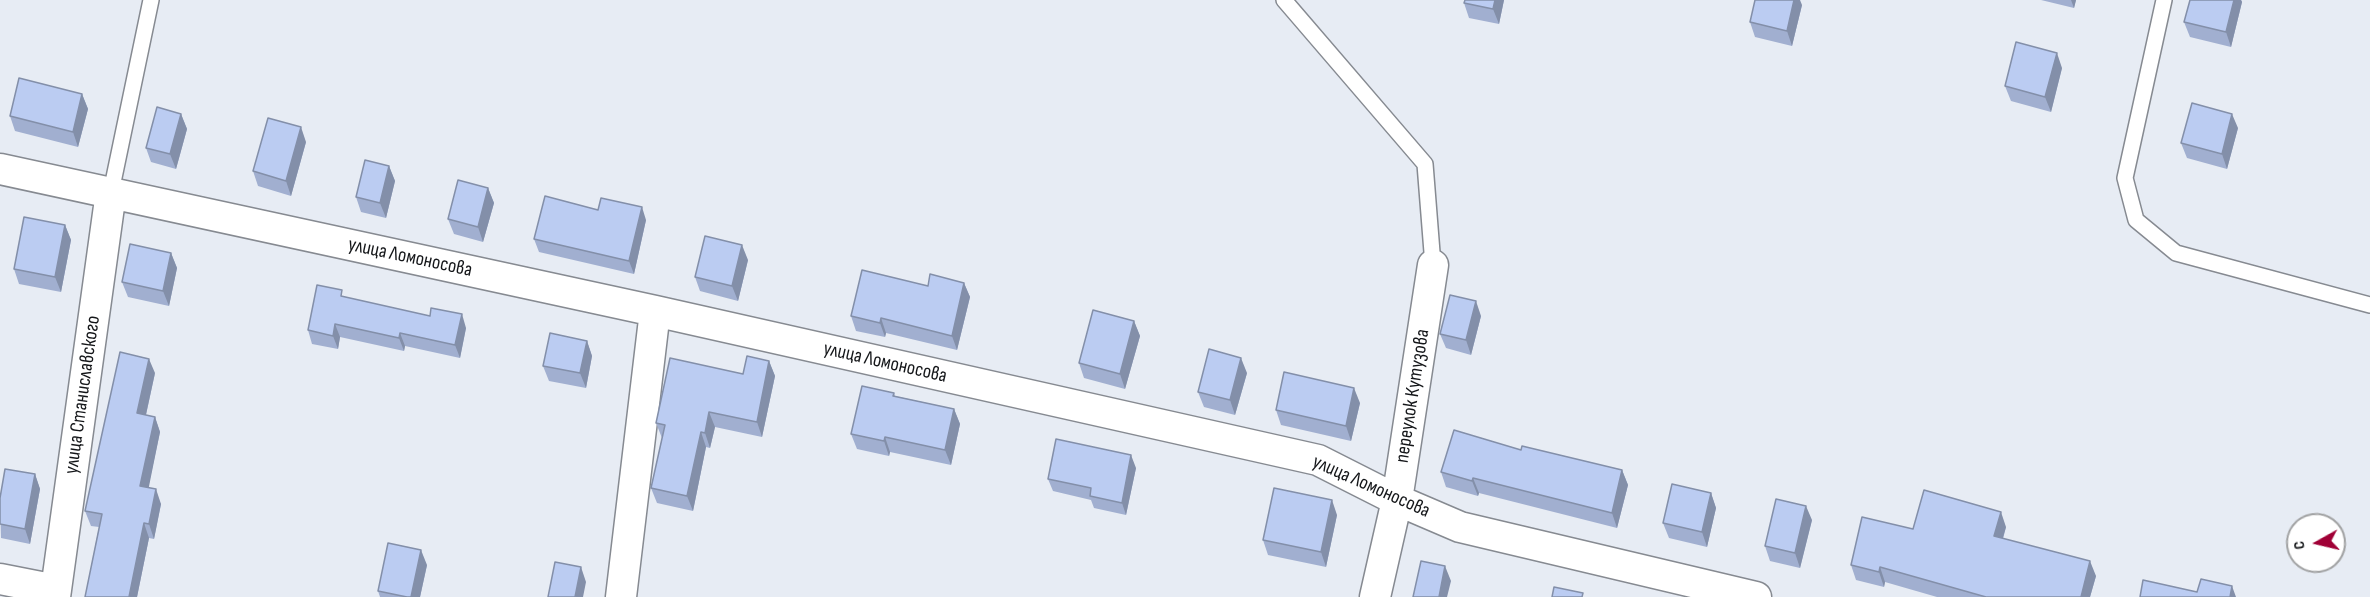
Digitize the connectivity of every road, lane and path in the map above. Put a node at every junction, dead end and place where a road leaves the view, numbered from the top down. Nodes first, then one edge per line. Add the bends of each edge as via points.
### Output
1 (151, 0) edge
2 (1284, 0) edge
3 (2164, 0) edge
4 (0, 169) edge
5 (111, 192) junction
6 (1433, 265) joint
7 (2370, 304) edge
8 (656, 311) junction
9 (1397, 500) junction
10 (0, 579) edge
11 (55, 594) edge
12 (621, 597) edge
13 (1375, 597) edge
14 (1756, 597) edge

1 - 5 lane
2 - 6 lane via 1425,164
3 - 7 lane via 2125,178 2136,220 2176,253
4 - 5 street, улица Ломоносова
5 - 8 street, улица Ломоносова
5 - 11 street, улица Станиславского
6 - 9 street, переулок Кутузова
8 - 9 street, улица Ломоносова via 1318,460
8 - 12 street
9 - 13 street, переулок Кутузова
9 - 14 street, улица Ломоносова via 1460,527
10 - 11 street

